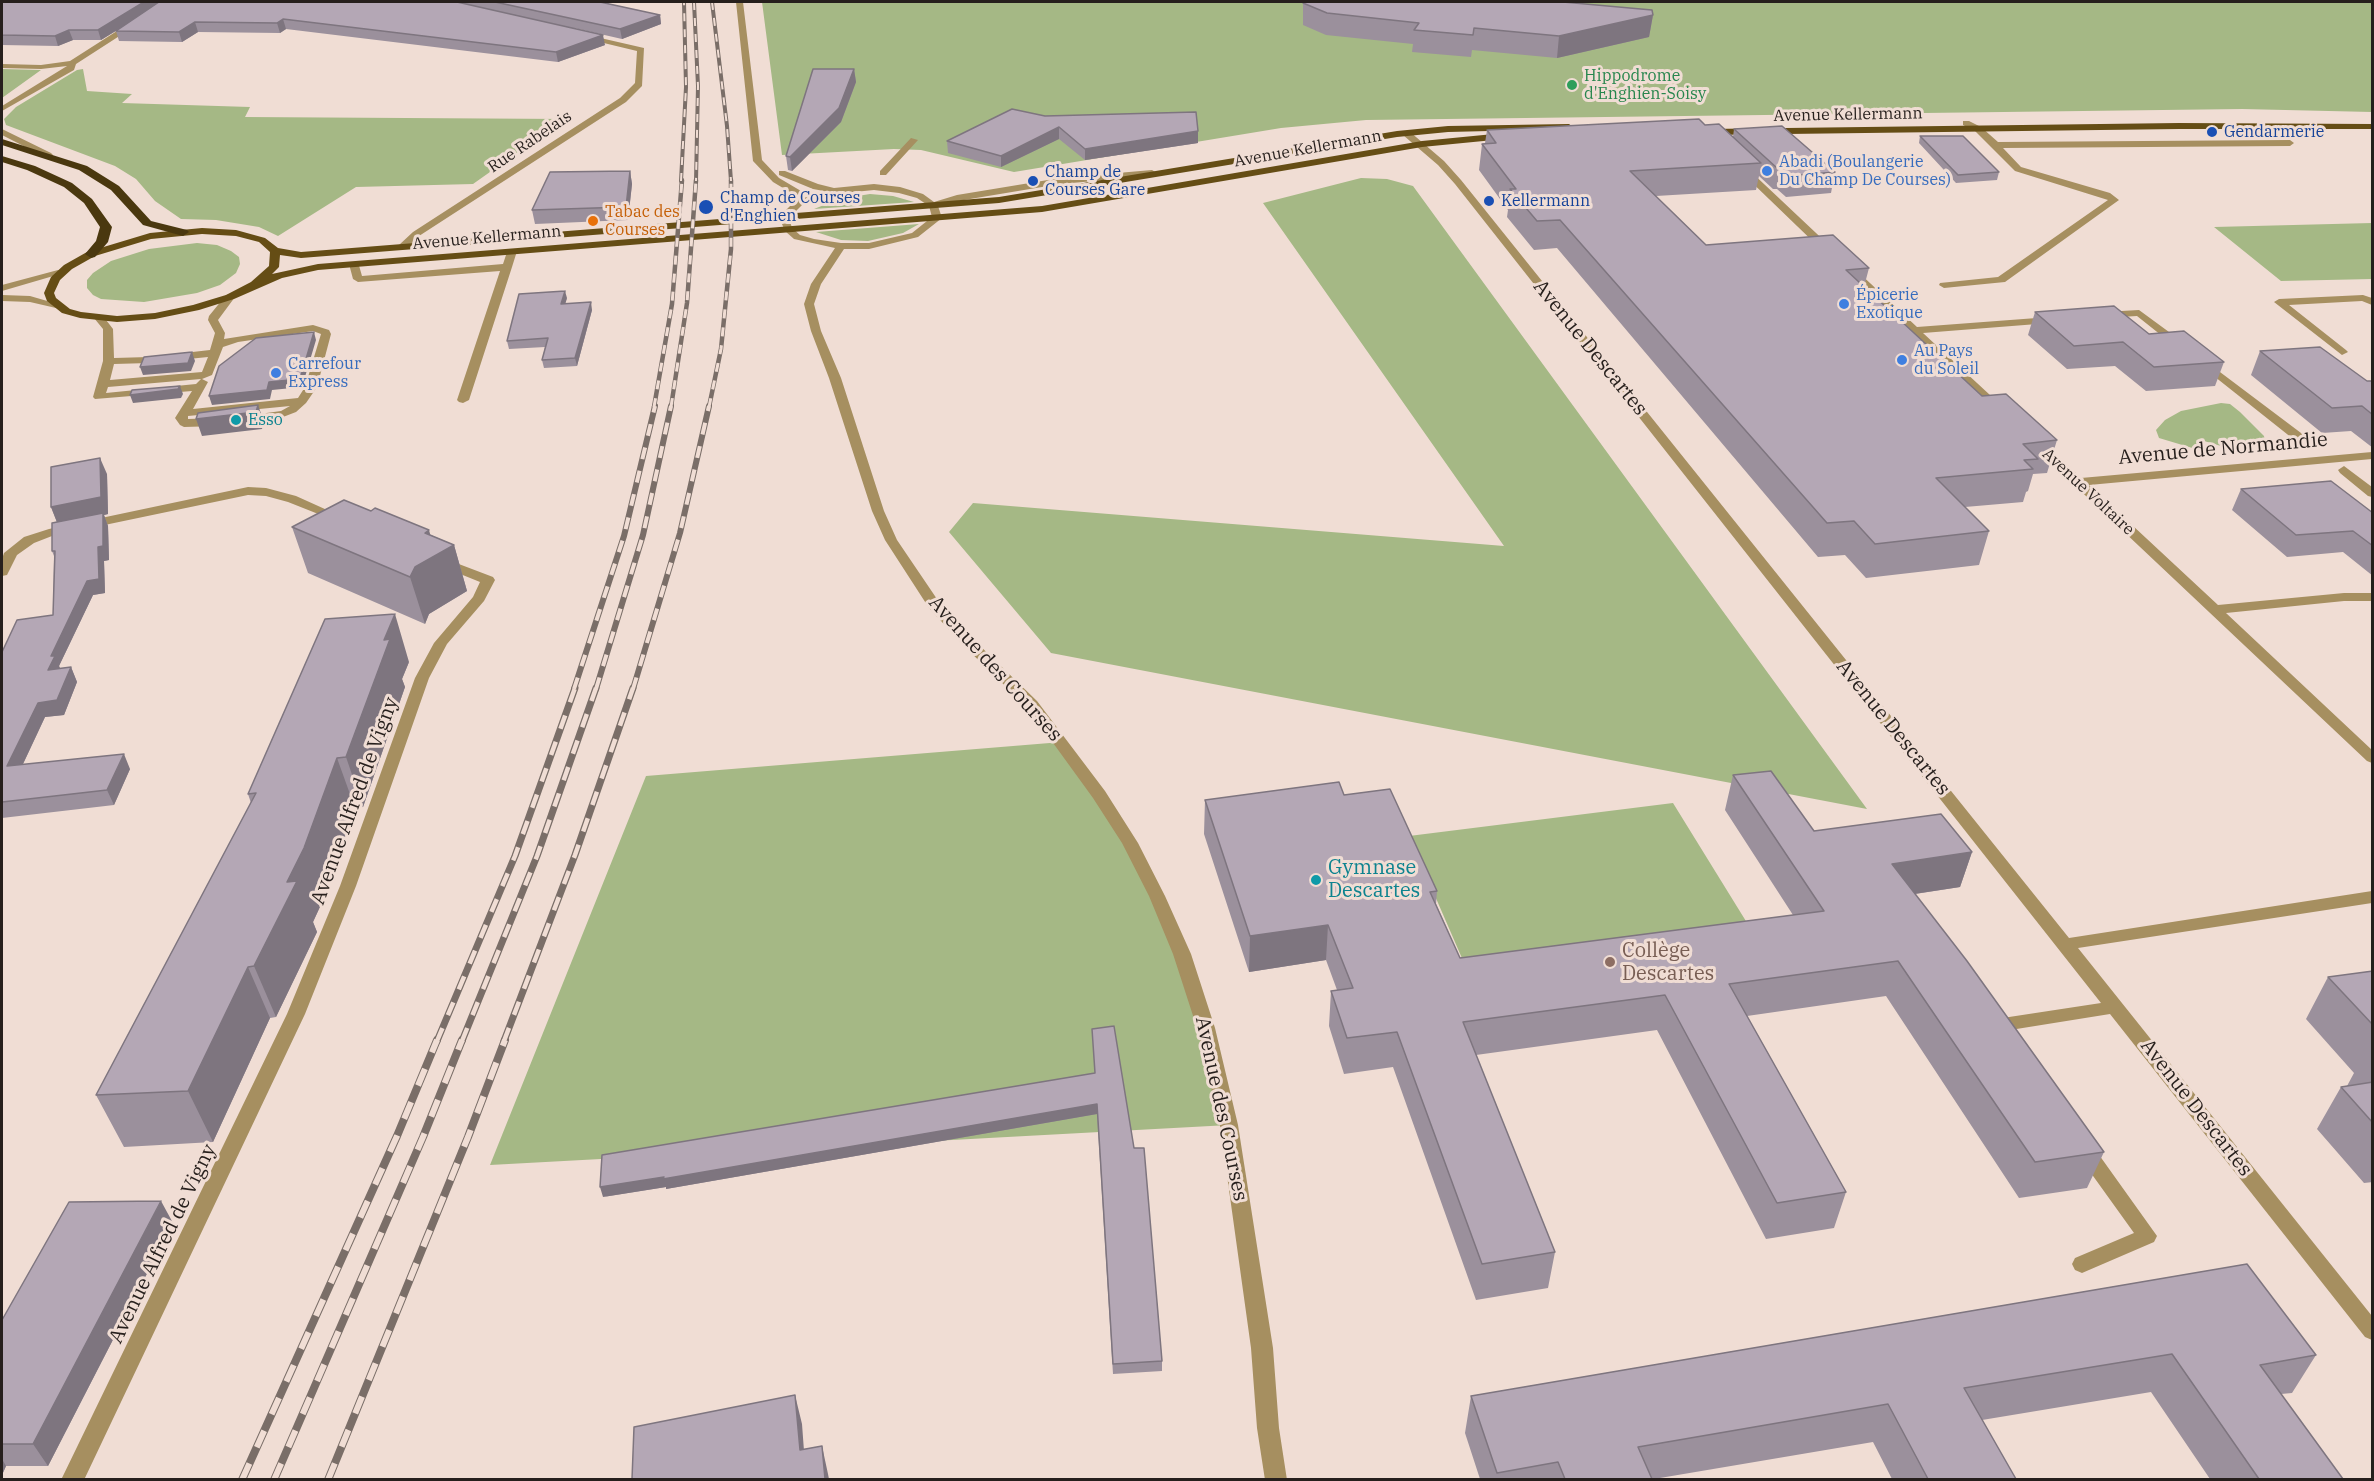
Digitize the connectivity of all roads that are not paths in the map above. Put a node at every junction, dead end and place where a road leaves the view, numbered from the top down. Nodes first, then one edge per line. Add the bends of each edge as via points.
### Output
1 (739, 2) edge
2 (142, 19) edge
3 (577, 34) edge
4 (72, 63) junction
5 (2, 66) edge
6 (2, 109) edge
7 (2373, 122) edge
8 (1966, 123) junction
9 (2373, 127) edge
10 (1978, 129) junction
11 (1700, 130) junction
12 (2, 132) edge
13 (1406, 133) junction
14 (914, 140) dead end
15 (2, 142) edge
16 (2290, 143) dead end
17 (1422, 144) junction
18 (1996, 145) junction
19 (1720, 148) edge
20 (48, 155) junction
21 (2, 159) edge
22 (758, 161) junction
23 (1737, 164) edge
24 (883, 173) dead end
25 (840, 190) junction
26 (799, 203) junction
27 (933, 205) junction
28 (784, 217) junction
29 (936, 218) junction
30 (788, 229) junction
31 (183, 232) junction
32 (841, 246) junction
33 (403, 247) junction
34 (275, 251) junction
35 (512, 251) junction
36 (91, 254) junction
37 (354, 264) junction
38 (507, 267) junction
39 (62, 272) junction
40 (255, 284) junction
41 (1944, 285) dead end
42 (2, 288) edge
43 (230, 297) junction
44 (2, 298) edge
45 (2373, 303) edge
46 (56, 305) junction
47 (2091, 316) edge
48 (99, 318) junction
49 (2067, 318) edge
50 (1915, 330) junction
51 (2342, 352) dead end
52 (214, 353) junction
53 (107, 366) junction
54 (206, 375) junction
55 (103, 384) junction
56 (200, 387) junction
57 (463, 400) dead end
58 (2009, 418) edge
59 (2026, 434) edge
60 (2301, 439) dead end
61 (2373, 455) edge
62 (2344, 470) dead end
63 (2078, 482) junction
64 (2373, 493) edge
65 (358, 526) edge
66 (424, 554) edge
67 (2, 572) edge
68 (2373, 597) edge
69 (2213, 610) junction
70 (2373, 758) edge
71 (2373, 897) edge
72 (2066, 944) junction
73 (2115, 1007) junction
74 (2010, 1045) edge
75 (2072, 1131) edge
76 (2082, 1264) dead end
77 (2373, 1331) edge
78 (72, 1479) edge
79 (1276, 1479) edge

1 - 22 street
2 - 4 street
3 - 33 street, Rue Rabelais via 641,50 639,84 623,100 416,234
4 - 5 street
4 - 6 street via 71,68
7 - 8 main road, Avenue Kellermann
8 - 10 street
8 - 11 main road, Avenue Kellermann
9 - 10 main road, Avenue Kellermann
10 - 11 main road, Avenue Kellermann
10 - 18 street
11 - 19 street
12 - 20 street
13 - 17 street, Avenue Descartes
13 - 17 main road, Avenue Kellermann via 1459,128 1577,130
13 - 27 main road, Avenue Kellermann via 999,200
14 - 24 street
15 - 20 highway
16 - 18 street
17 - 29 main road, Avenue Kellermann via 1042,209
17 - 72 street, Avenue Descartes via 1465,191
18 - 41 street via 2018,170 2114,200 2001,280
20 - 31 highway via 100,177 147,223
21 - 36 highway via 68,185 88,201 106,227 102,242
22 - 25 street via 816,188
22 - 26 street via 776,180 798,193
23 - 50 street
25 - 26 street
25 - 27 street via 900,190
26 - 28 street
27 - 28 main road, Avenue Kellermann
27 - 29 street
28 - 30 street
28 - 33 main road, Avenue Kellermann
29 - 30 main road, Avenue Kellermann
29 - 32 street via 915,235 894,242
30 - 32 street via 812,242
30 - 35 main road, Avenue Kellermann
31 - 34 main road via 220,231 250,236
31 - 36 main road via 134,240
32 - 79 street, Avenue des Courses via 816,284 809,304 891,540 934,605 1049,723 1130,843 1182,954 1206,1028 1229,1125 1248,1239
33 - 34 main road, Avenue Kellermann via 301,255
34 - 40 main road via 274,267
35 - 37 main road, Avenue Kellermann
35 - 38 street
36 - 39 main road
37 - 38 street via 357,279
37 - 40 main road, Avenue Kellermann via 298,270
38 - 57 street
39 - 42 street
39 - 46 main road via 49,292
40 - 43 main road
43 - 48 main road via 195,309 155,316
43 - 52 street via 214,316 220,333
44 - 46 street
45 - 51 street via 2363,298 2279,302
46 - 48 main road
47 - 60 street via 2139,313
48 - 53 street via 108,329
49 - 50 street
50 - 58 street
52 - 53 street
52 - 54 street
52 - 56 street via 248,337 313,328 326,334 315,377 302,401 184,413
53 - 55 street
54 - 55 street
54 - 56 street
55 - 56 street via 99,397
59 - 63 street, Avenue Voltaire
61 - 63 street, Avenue de Normandie
62 - 64 street
63 - 69 street, Avenue Voltaire
65 - 67 street via 292,499 248,491 49,533 29,540 11,553
66 - 78 street, Avenue Alfred de Vigny via 488,580 479,598 441,643 422,678 348,886 296,1014
68 - 69 street
69 - 70 street, Avenue Voltaire
71 - 72 street
72 - 73 street, Avenue Descartes
73 - 74 street via 1996,1026
73 - 77 street, Avenue Descartes
75 - 76 street via 2147,1236

